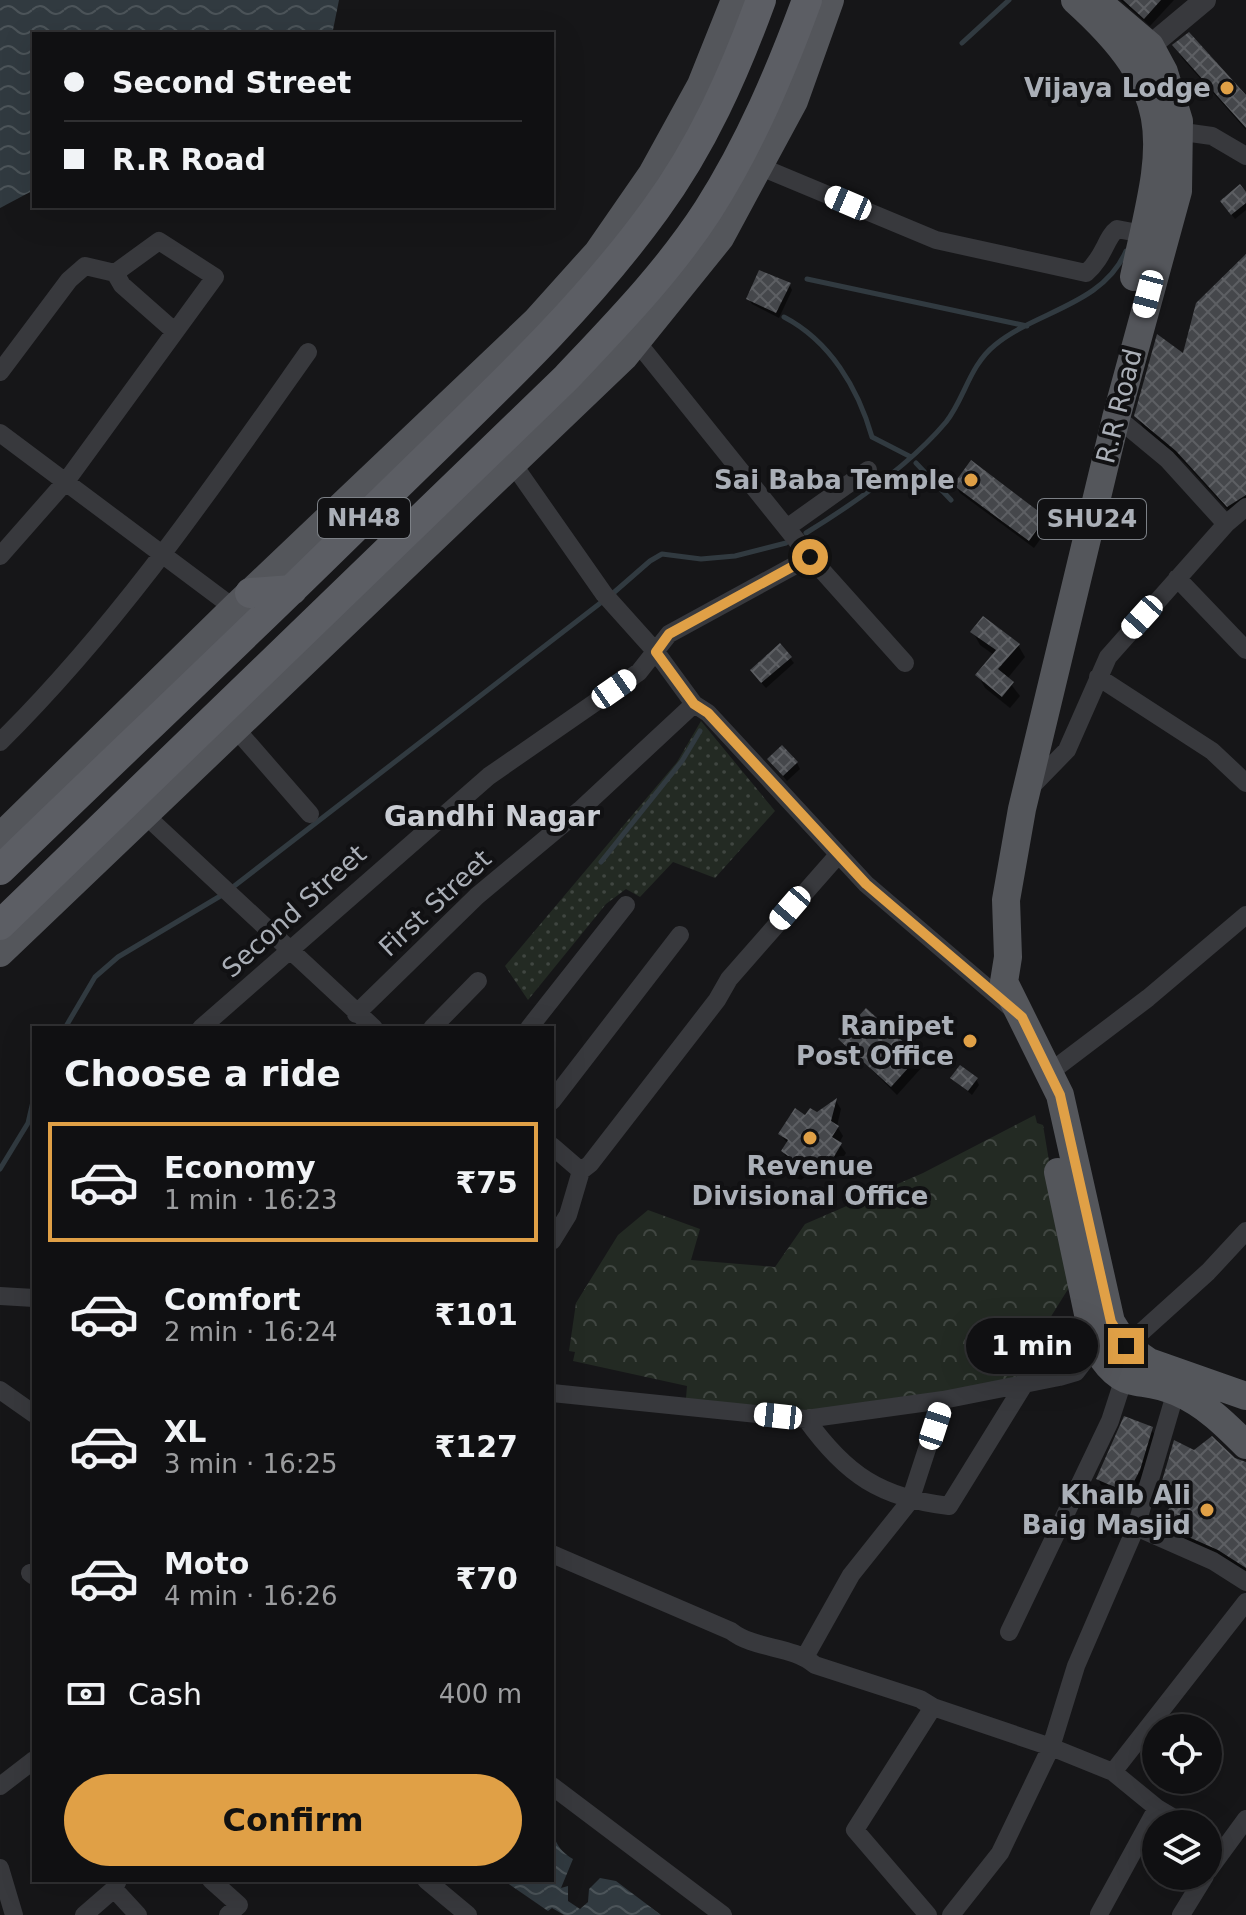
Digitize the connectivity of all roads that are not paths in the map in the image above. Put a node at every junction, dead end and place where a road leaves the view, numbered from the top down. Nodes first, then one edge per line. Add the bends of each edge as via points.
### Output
1 (735, 0) edge
2 (761, 0) edge
3 (807, 0) edge
4 (830, 0) edge
5 (1075, 0) edge
6 (1096, 0) edge
7 (1205, 0) edge
8 (1150, 46) junction
9 (1169, 130) junction
10 (1246, 156) edge
11 (761, 167) junction
12 (1143, 234) junction
13 (115, 273) junction
14 (173, 330) junction
15 (637, 342) junction
16 (308, 352) dead end
17 (0, 372) edge
18 (1126, 425) dead end
19 (0, 433) edge
20 (513, 464) junction
21 (868, 470) dead end
22 (67, 480) junction
23 (1246, 507) edge
24 (1226, 524) junction
25 (788, 527) junction
26 (0, 556) edge
27 (165, 556) junction
28 (810, 557) junction
29 (1177, 578) junction
30 (292, 590) junction
31 (242, 601) junction
32 (1246, 650) edge
33 (656, 652) junction
34 (905, 663) dead end
35 (1098, 677) junction
36 (694, 704) junction
37 (235, 728) junction
38 (0, 742) edge
39 (1246, 783) edge
40 (1026, 792) junction
41 (144, 814) junction
42 (310, 814) dead end
43 (0, 837) edge
44 (838, 855) junction
45 (0, 870) edge
46 (626, 905) dead end
47 (1246, 915) edge
48 (0, 925) edge
49 (680, 935) dead end
50 (292, 950) junction
51 (0, 953) edge
52 (478, 981) dead end
53 (1004, 982) junction
54 (356, 1014) junction
55 (1022, 1017) junction
56 (203, 1026) edge
57 (371, 1026) edge
58 (434, 1026) edge
59 (531, 1026) edge
60 (1045, 1067) junction
61 (554, 1098) edge
62 (1052, 1102) junction
63 (554, 1148) edge
64 (581, 1171) junction
65 (1246, 1231) edge
66 (554, 1238) edge
67 (0, 1296) edge
68 (32, 1298) edge
69 (1126, 1346) junction
70 (1095, 1347) junction
71 (1123, 1381) junction
72 (1025, 1383) junction
73 (0, 1390) edge
74 (1176, 1391) junction
75 (554, 1393) edge
76 (1246, 1396) edge
77 (943, 1400) junction
78 (32, 1413) edge
79 (806, 1419) junction
80 (1246, 1445) edge
81 (910, 1501) junction
82 (1136, 1527) junction
83 (554, 1555) edge
84 (1246, 1582) edge
85 (1246, 1602) edge
86 (1009, 1632) dead end
87 (805, 1657) junction
88 (933, 1707) junction
89 (1051, 1747) junction
90 (32, 1762) edge
91 (1113, 1772) junction
92 (0, 1786) edge
93 (554, 1788) edge
94 (1157, 1808) junction
95 (1160, 1810) edge
96 (1246, 1819) edge
97 (1222, 1838) edge
98 (0, 1868) edge
99 (213, 1882) edge
100 (428, 1882) edge
101 (116, 1885) edge
102 (1196, 1890) edge
103 (1099, 1914) edge
104 (14, 1915) edge
105 (84, 1915) edge
106 (138, 1915) edge
107 (228, 1915) edge
108 (468, 1915) edge
109 (723, 1915) edge
110 (928, 1915) edge
111 (951, 1915) edge
112 (1181, 1915) edge

1 - 31 main road via 701,85 652,174 598,252 535,322
2 - 30 highway, NH48 via 734,72 657,208 576,306
3 - 48 highway, NH48 via 759,119 707,211 633,307
4 - 11 main road via 794,101
5 - 9 main road, R.R Road / SHU24 via 1112,34 1142,76
6 - 8 main road, R.R Road / SHU24
7 - 8 street
8 - 9 main road, R.R Road / SHU24 via 1164,72
9 - 10 street via 1212,136
9 - 12 main road, R.R Road / SHU24
9 - 40 main road, R.R Road / SHU24 via 1178,191 1116,418
11 - 12 street via 936,240 1086,273 1100,262 1117,229
11 - 15 main road via 720,238
12 - 53 main road, R.R Road / SHU24 via 995,881 990,959
13 - 14 street
13 - 14 street via 159,241 215,277
13 - 17 street via 85,266
14 - 22 street
15 - 20 main road
15 - 25 street
16 - 27 street
18 - 24 street via 1167,459
19 - 22 street
20 - 33 street via 610,602
20 - 37 main road
21 - 25 street
22 - 26 street
22 - 27 street
23 - 24 street
24 - 29 street
25 - 28 street
27 - 31 street
27 - 38 street
28 - 33 street, Second Street via 669,634
28 - 34 street
29 - 32 street
29 - 35 street via 1108,657
30 - 31 highway
30 - 45 highway, NH48
31 - 43 main road
33 - 36 street
33 - 50 street, Second Street via 639,672 489,776
35 - 39 street via 1212,751
35 - 40 street via 1067,750
36 - 44 street
36 - 54 street, First Street via 477,896
37 - 41 main road
37 - 42 street
40 - 53 main road, R.R Road / SHU24 via 1006,900
41 - 50 street
41 - 51 main road
44 - 55 street
44 - 64 street via 729,979
46 - 59 street
47 - 60 street via 1148,998
49 - 61 street
50 - 54 street
50 - 56 street, Second Street
52 - 58 street
53 - 55 main road, R.R Road / SHU24
54 - 57 street
55 - 60 main road, R.R Road / SHU24
60 - 62 main road, R.R Road / SHU24
62 - 69 main road, R.R Road / SHU24 via 1111,1322
62 - 70 main road, R.R Road / SHU24
63 - 64 street
64 - 66 street via 568,1215
65 - 69 street
67 - 68 street
69 - 76 main road via 1149,1362
70 - 71 main road, R.R Road / SHU24
70 - 72 street via 1076,1372
71 - 74 main road
71 - 86 street via 1110,1421
72 - 77 street
72 - 81 street via 949,1506
73 - 78 street
74 - 80 main road via 1217,1415
74 - 82 street
75 - 79 street
77 - 79 street
77 - 81 street
79 - 81 street via 833,1457
81 - 87 street via 851,1575
82 - 84 street via 1213,1561
82 - 89 street via 1076,1666
83 - 87 street via 741,1639
85 - 91 street
87 - 88 street
88 - 89 street
88 - 110 street via 855,1830
89 - 91 street
89 - 111 street via 1000,1853
90 - 92 street
91 - 94 street
93 - 109 street
94 - 95 street
94 - 103 street
96 - 97 street
98 - 104 street
99 - 107 street via 239,1905
100 - 108 street
101 - 105 street
101 - 106 street
102 - 112 street

